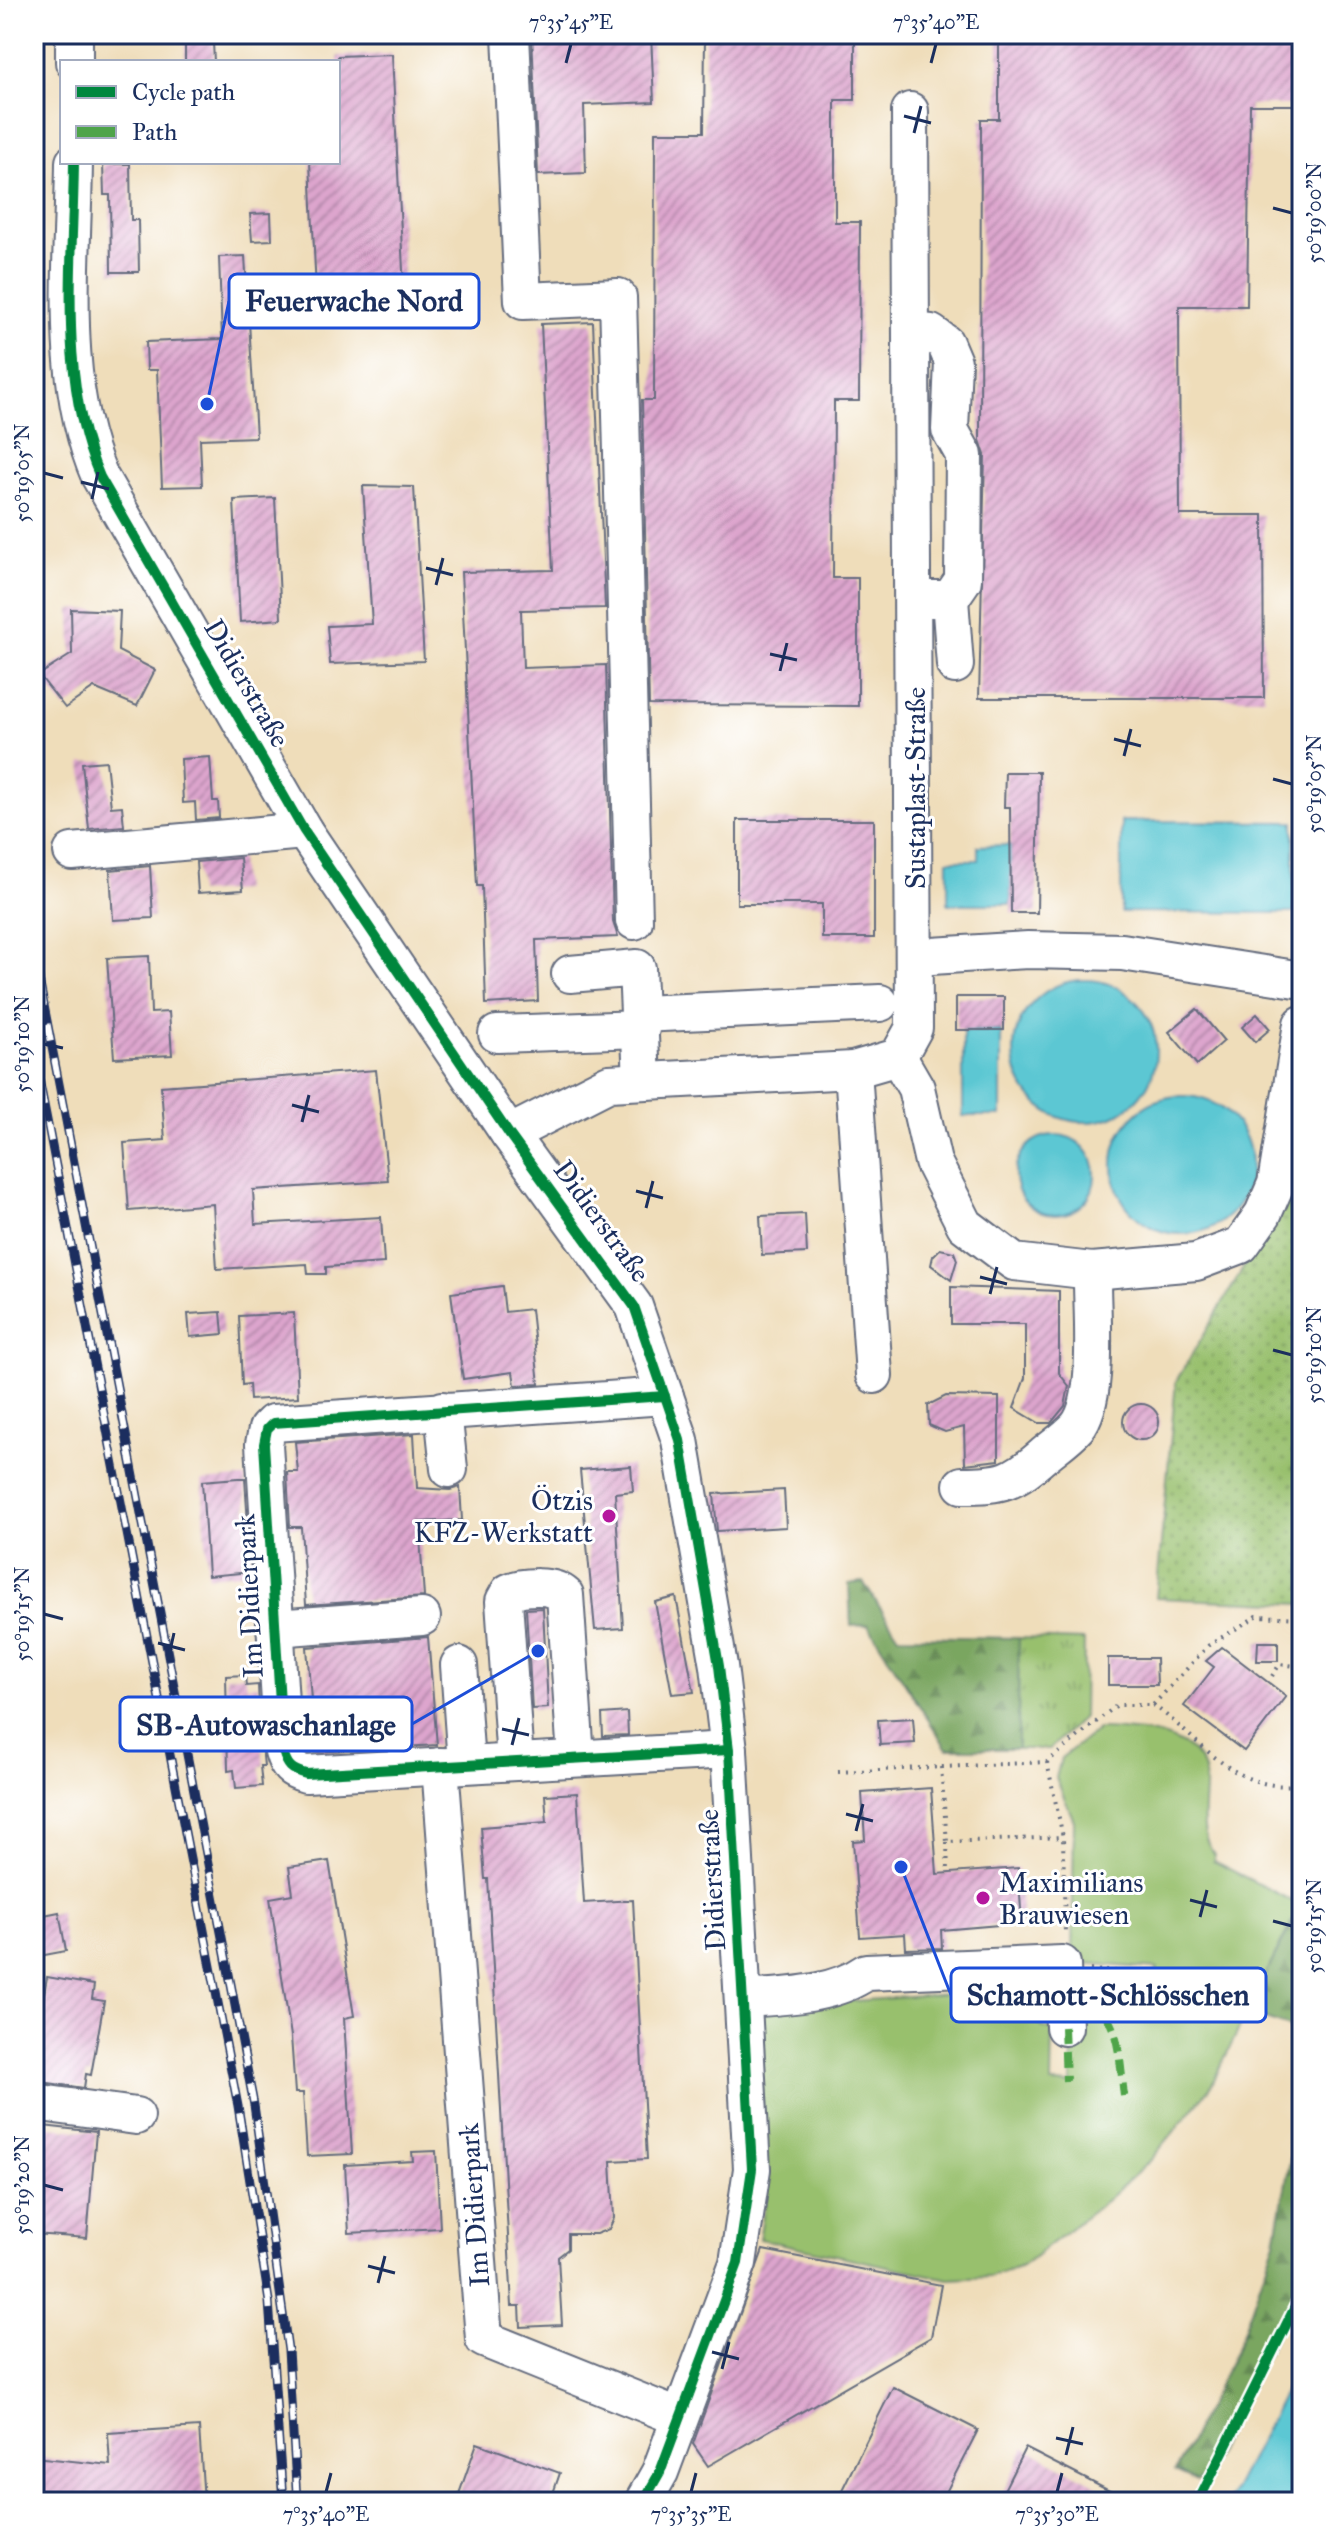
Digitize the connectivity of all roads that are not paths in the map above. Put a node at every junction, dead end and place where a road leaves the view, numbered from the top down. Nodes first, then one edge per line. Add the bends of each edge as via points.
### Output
1 (74, 34) edge
2 (511, 34) edge
3 (74, 60) edge
4 (910, 111) dead end
5 (74, 164) edge
6 (912, 331) junction
7 (950, 599) junction
8 (914, 600) junction
9 (955, 665) dead end
10 (304, 831) junction
11 (72, 852) dead end
12 (634, 921) dead end
13 (916, 957) junction
14 (570, 974) dead end
15 (1302, 980) edge
16 (880, 1003) dead end
17 (640, 1021) junction
18 (1302, 1024) edge
19 (497, 1034) dead end
20 (898, 1057) junction
21 (853, 1070) junction
22 (642, 1081) junction
23 (509, 1134) junction
24 (1092, 1271) junction
25 (874, 1375) dead end
26 (665, 1396) junction
27 (443, 1410) junction
28 (449, 1469) dead end
29 (962, 1485) dead end
30 (422, 1617) dead end
31 (275, 1628) junction
32 (459, 1665) dead end
33 (729, 1750) junction
34 (576, 1758) junction
35 (515, 1762) junction
36 (453, 1765) junction
37 (743, 1999) junction
38 (1064, 2027) dead end
39 (34, 2102) edge
40 (136, 2116) dead end
41 (678, 2417) junction
42 (643, 2502) edge

1 - 3 street
2 - 12 street via 523,301 618,297
4 - 6 street, Sustaplast-Straße
5 - 10 street, Didierstraße via 74,392 84,441
6 - 7 street via 931,333 945,343 953,362 950,430 964,455 963,580
6 - 8 street, Sustaplast-Straße
7 - 8 street
7 - 9 street
8 - 13 street, Sustaplast-Straße
10 - 11 street
10 - 23 street, Didierstraße
13 - 15 street via 1028,950 1122,952
13 - 20 street, Sustaplast-Straße via 914,1028
14 - 17 street via 637,968
16 - 17 street
17 - 19 street
17 - 22 street
18 - 24 street via 1276,1184 1241,1245 1196,1262
20 - 21 street
20 - 24 street via 916,1088 933,1162 965,1225 1014,1262
21 - 22 street
21 - 25 street
22 - 23 street via 609,1083
23 - 26 street, Didierstraße via 634,1306
24 - 29 street via 1090,1389 1088,1408 1077,1427 1018,1477 998,1485
26 - 27 street, Im Didierpark
26 - 33 street, Didierstraße via 692,1500
27 - 28 street
27 - 31 street, Im Didierpark via 279,1420 267,1429
30 - 31 street
31 - 36 street, Im Didierpark via 283,1751 294,1771
32 - 36 street
33 - 34 street, Im Didierpark
33 - 37 street, Didierstraße via 746,1797
34 - 35 street, Im Didierpark
34 - 35 street via 565,1595 555,1588 518,1589 504,1601
35 - 36 street, Im Didierpark
36 - 41 street, Im Didierpark via 484,2339
37 - 38 street via 849,1984 866,1972 1062,1968
37 - 41 street, Didierstraße via 752,2169 738,2263
39 - 40 street
41 - 42 street, Didierstraße via 660,2472

